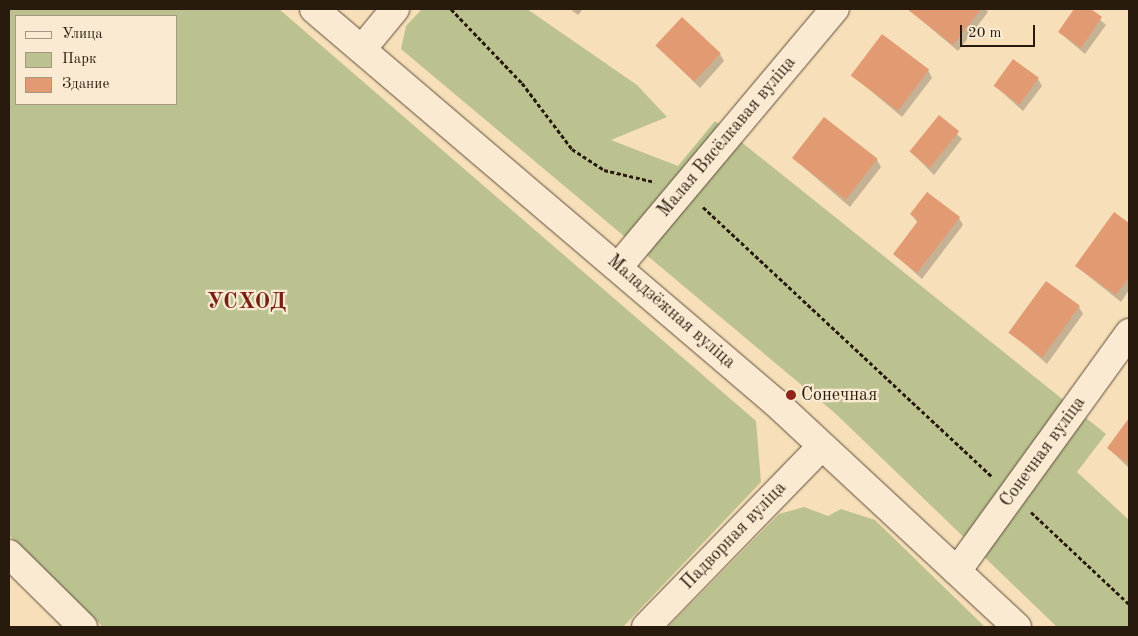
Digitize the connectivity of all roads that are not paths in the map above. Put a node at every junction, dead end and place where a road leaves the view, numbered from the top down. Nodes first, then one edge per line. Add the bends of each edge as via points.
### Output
1 (314, 9) edge
2 (395, 9) edge
3 (835, 9) edge
4 (362, 48) junction
5 (619, 266) junction
6 (1129, 333) edge
7 (822, 446) junction
8 (9, 554) edge
9 (957, 571) junction
10 (83, 627) edge
11 (646, 627) edge
12 (1017, 627) edge

1 - 4 street, Маладзёжная вуліца
2 - 4 street
3 - 5 street, Малая Вясёлкавая вуліца
4 - 5 street, Маладзёжная вуліца
5 - 7 street, Маладзёжная вуліца
6 - 9 street, Сонечная вуліца
7 - 9 street, Маладзёжная вуліца
7 - 11 street, Падворная вуліца
8 - 10 street
9 - 12 street, Маладзёжная вуліца

